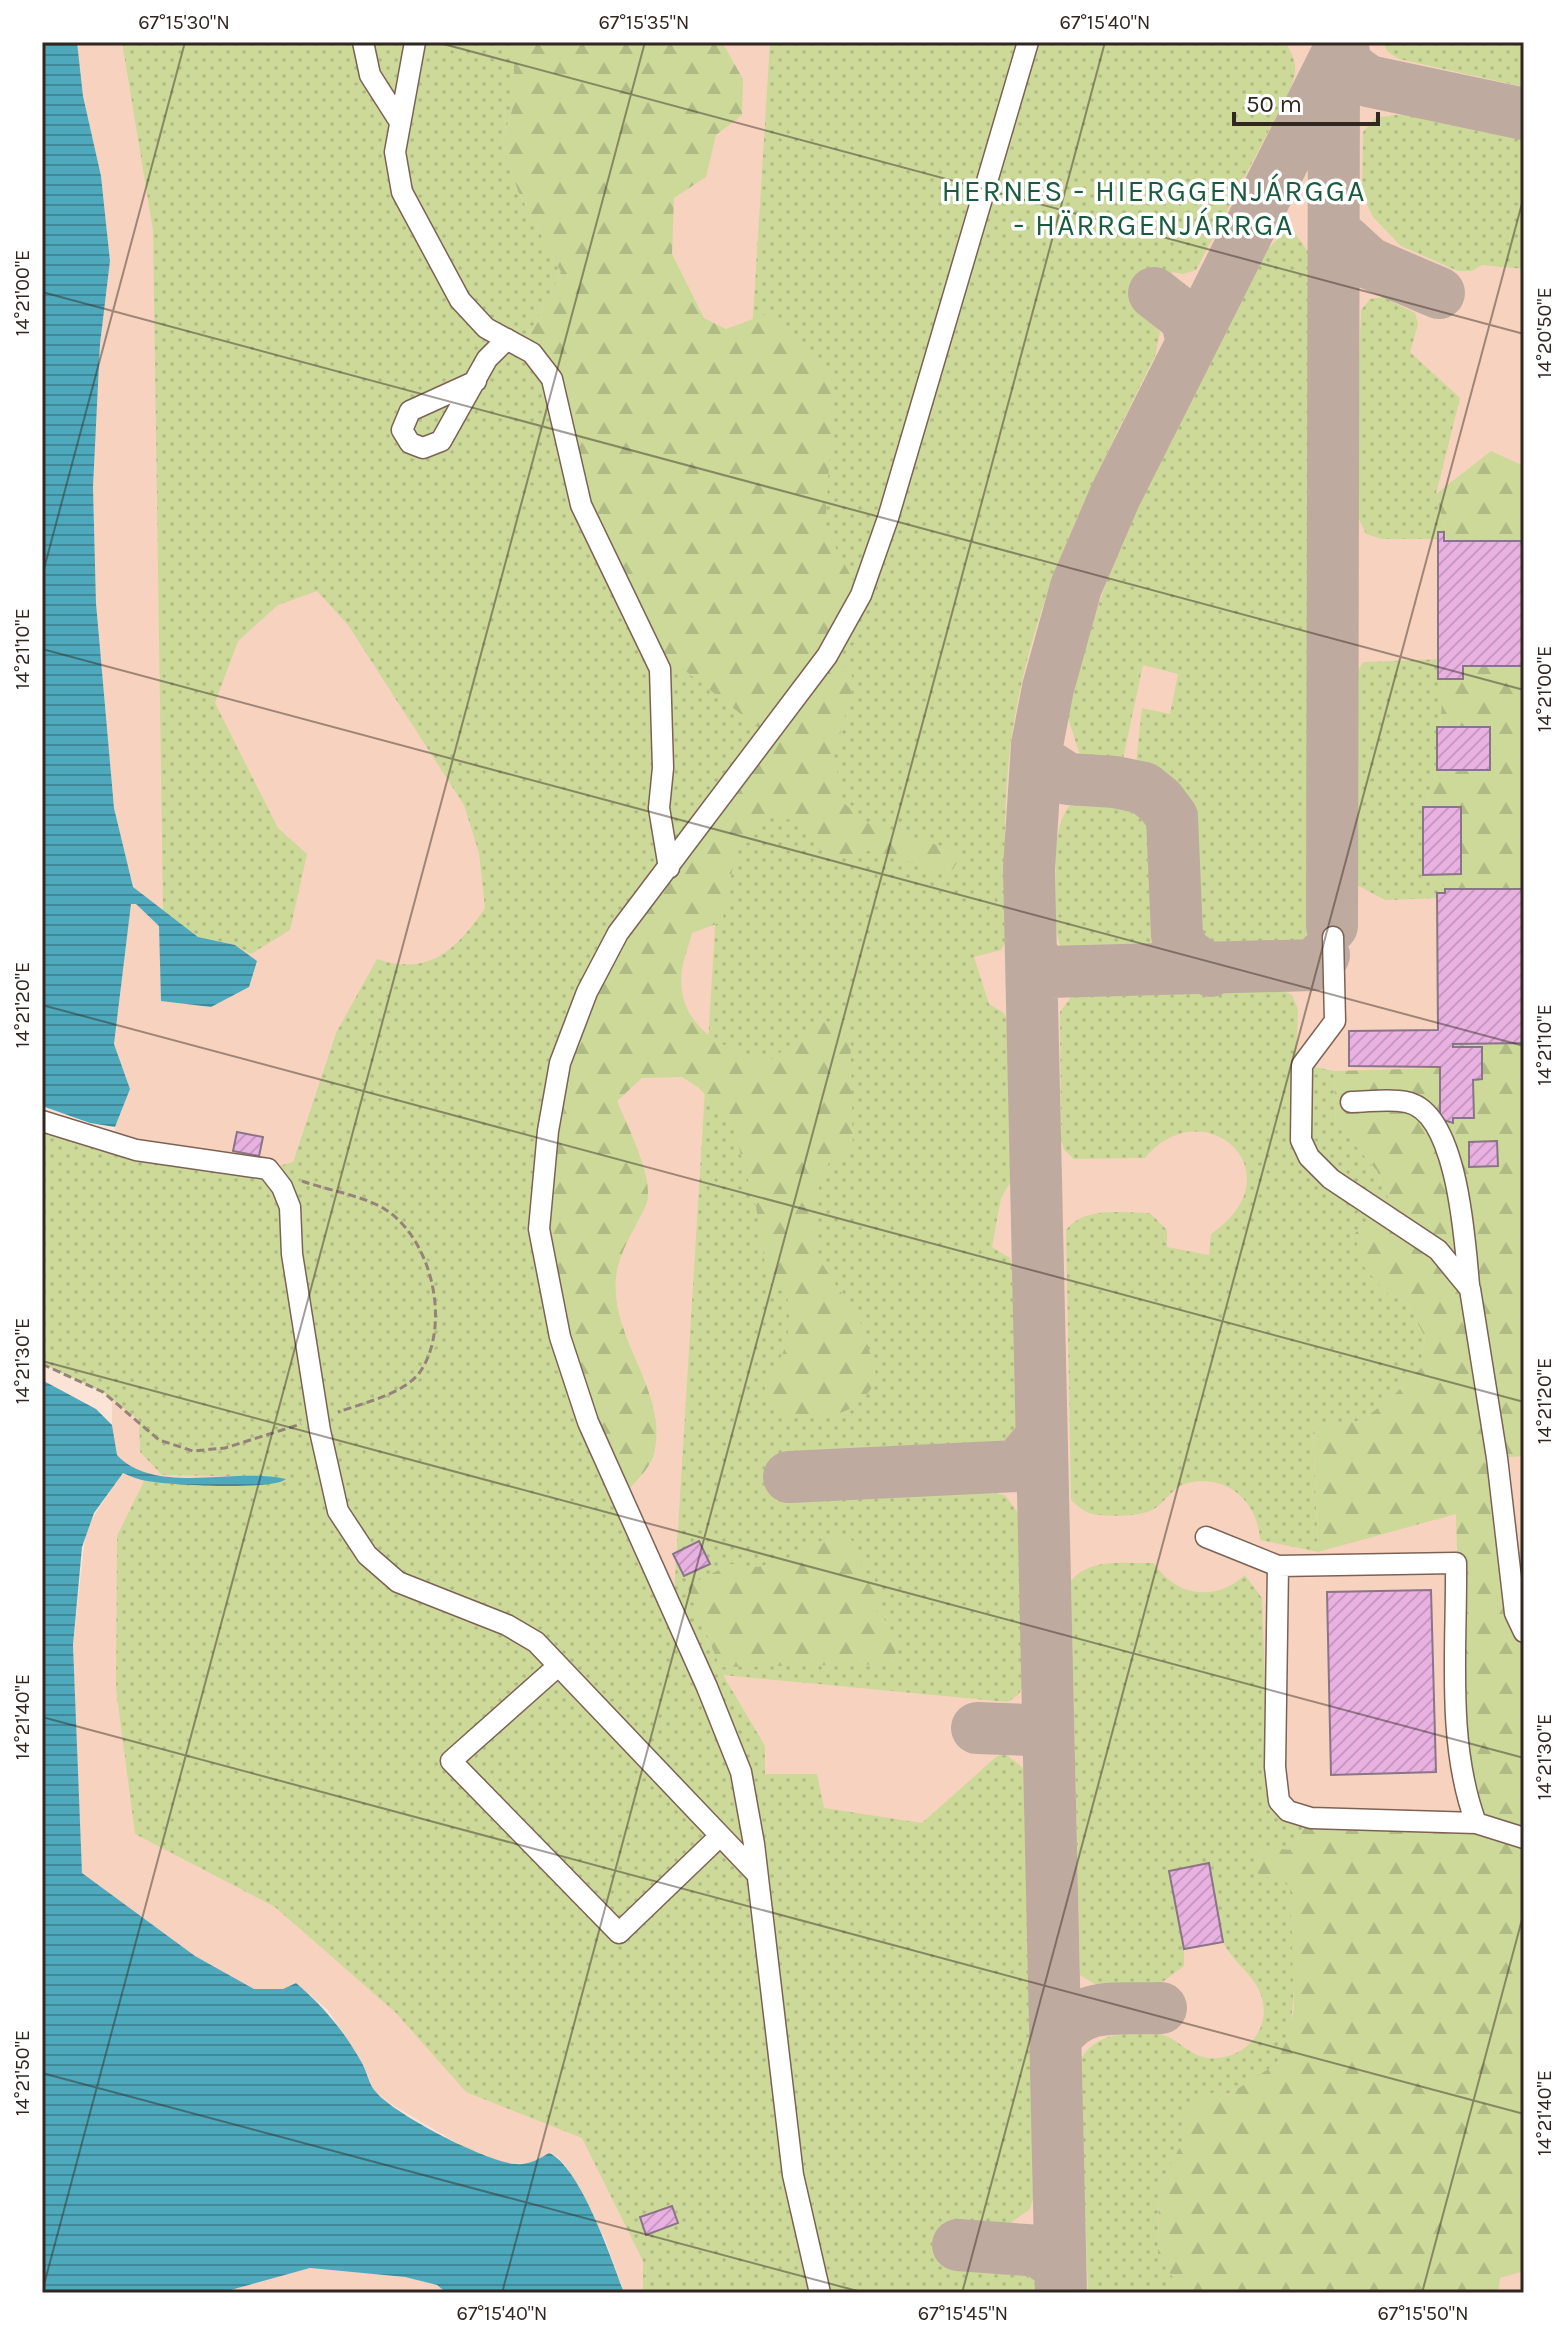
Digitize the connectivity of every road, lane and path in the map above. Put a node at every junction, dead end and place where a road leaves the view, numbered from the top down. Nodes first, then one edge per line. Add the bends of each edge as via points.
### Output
1 (363, 42) edge
2 (415, 42) edge
3 (1028, 42) edge
4 (400, 122) junction
5 (507, 339) junction
6 (476, 381) dead end
7 (669, 868) junction
8 (1333, 937) dead end
9 (1351, 1102) dead end
10 (42, 1121) edge
11 (1470, 1289) junction
12 (1206, 1537) dead end
13 (1278, 1566) junction
14 (1524, 1632) edge
15 (558, 1666) junction
16 (1476, 1823) junction
17 (720, 1836) junction
18 (1524, 1838) edge
19 (757, 1874) junction
20 (820, 2293) edge

1 - 4 lane via 370,75
2 - 4 lane
3 - 7 lane via 861,595 827,656
4 - 5 lane via 395,152 402,192 460,300 486,328
5 - 6 lane via 487,359
5 - 7 lane via 532,353 552,379 581,505 660,669 659,808
7 - 19 lane via 618,933 587,992 560,1063 539,1229 560,1337 588,1422 741,1772
8 - 11 lane via 1335,1021 1302,1065 1301,1140 1309,1157 1331,1179 1438,1250
9 - 11 lane via 1408,1102 1422,1110 1443,1136 1455,1178
10 - 15 lane via 136,1150 268,1169 290,1207 292,1254 338,1511 367,1555 398,1582 507,1625 536,1642
11 - 14 lane via 1515,1613
12 - 13 lane
13 - 16 lane via 1279,1801 1288,1811 1311,1818
13 - 16 lane via 1456,1563 1458,1747 1463,1787
15 - 17 lane
15 - 17 lane via 451,1761 619,1933
16 - 18 lane
17 - 19 lane
19 - 20 lane via 793,2175

